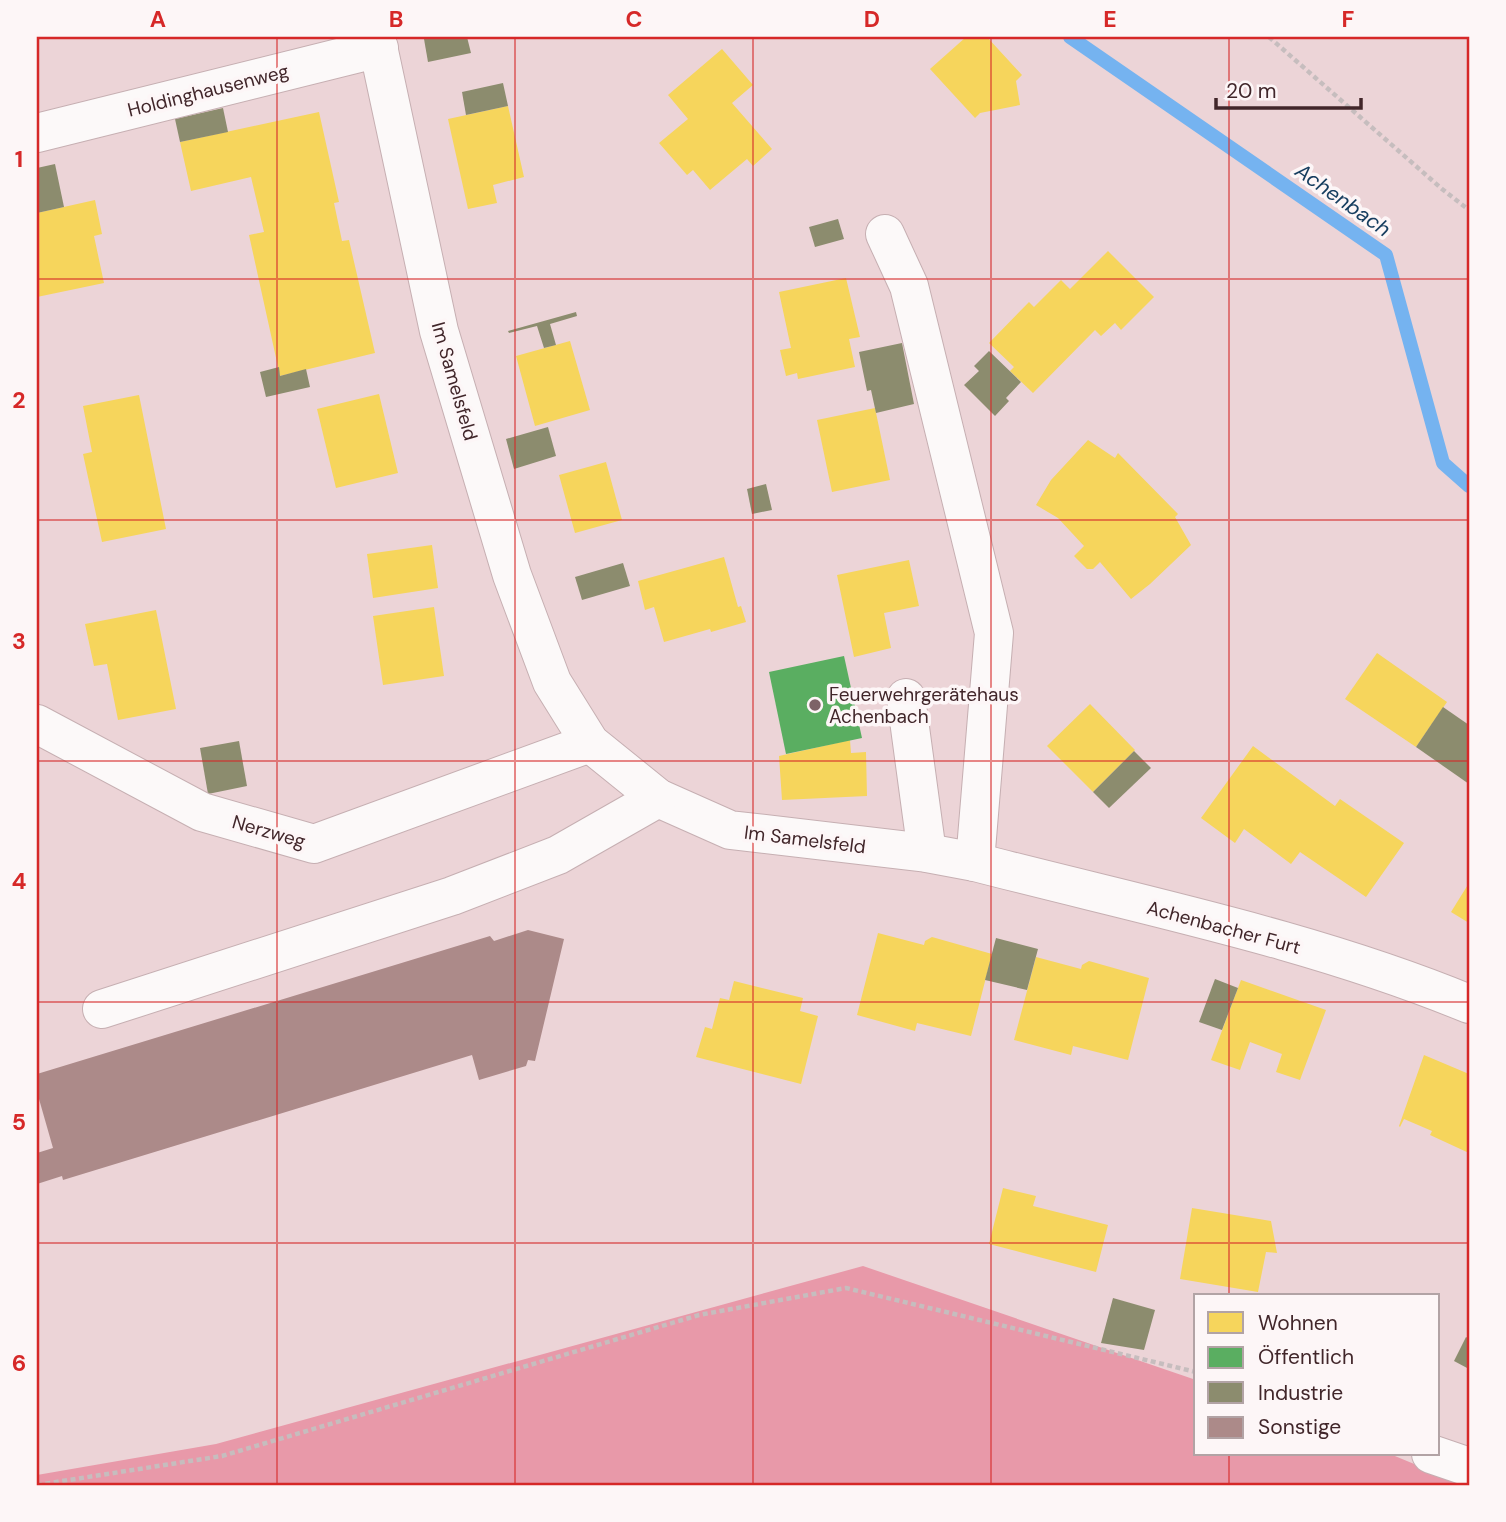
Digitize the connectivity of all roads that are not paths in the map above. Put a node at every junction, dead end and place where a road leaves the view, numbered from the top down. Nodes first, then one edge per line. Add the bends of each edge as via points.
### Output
1 (377, 42) edge
2 (37, 133) edge
3 (885, 234) dead end
4 (906, 698) dead end
5 (37, 724) edge
6 (590, 743) junction
7 (658, 798) junction
8 (927, 853) junction
9 (975, 862) junction
10 (1469, 1004) edge
11 (102, 1009) dead end
12 (1438, 1456) edge
13 (1469, 1467) edge

1 - 2 street, Holdinghausenweg
1 - 6 street, Im Samelsfeld via 439,331 512,575 552,682
3 - 9 street via 909,286 994,633
4 - 8 street
5 - 6 street, Nerzweg via 202,813 314,844
6 - 7 street, Im Samelsfeld
7 - 8 street, Im Samelsfeld via 730,830
7 - 11 street via 558,855 464,892
8 - 9 street, Im Samelsfeld
9 - 10 street, Achenbacher Furt via 1280,940
12 - 13 street

